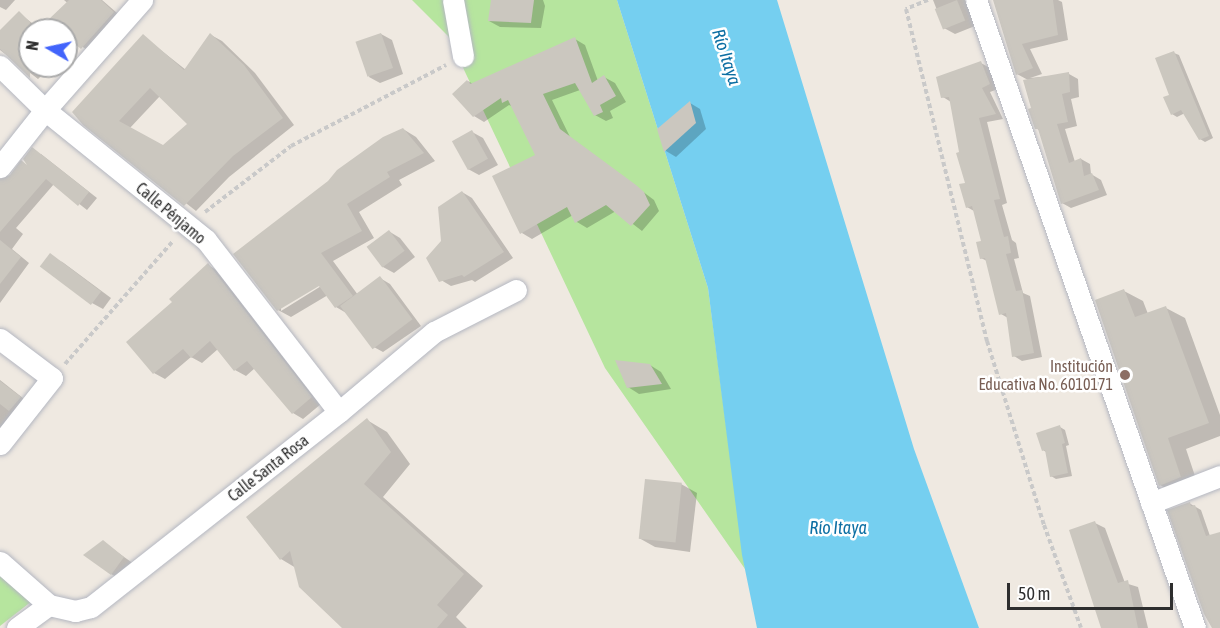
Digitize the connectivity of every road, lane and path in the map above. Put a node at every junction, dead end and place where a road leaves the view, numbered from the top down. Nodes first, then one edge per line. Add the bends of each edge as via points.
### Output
1 (142, 0) edge
2 (453, 0) edge
3 (928, 0) edge
4 (976, 0) edge
5 (463, 56) joint
6 (0, 66) edge
7 (45, 110) junction
8 (0, 167) edge
9 (187, 225) junction
10 (516, 290) dead end
11 (0, 339) edge
12 (52, 378) junction
13 (339, 412) junction
14 (0, 444) edge
15 (1220, 476) edge
16 (1151, 502) junction
17 (0, 562) edge
18 (49, 605) junction
19 (17, 628) edge
20 (1082, 628) edge
21 (1195, 628) edge

1 - 7 street
2 - 5 street
3 - 20 path via 906,9 987,341 1044,525
4 - 16 street
5 - 9 path via 291,146
6 - 7 street, Calle Pénjamo
7 - 8 street
7 - 9 street, Calle Pénjamo
9 - 12 path
9 - 13 street, Calle Pénjamo via 206,240
10 - 13 street, Calle Santa Rosa via 434,332
11 - 12 street
12 - 14 street
13 - 18 street, Calle Santa Rosa via 91,607 75,611
15 - 16 street
16 - 21 street
17 - 18 street
18 - 19 street

